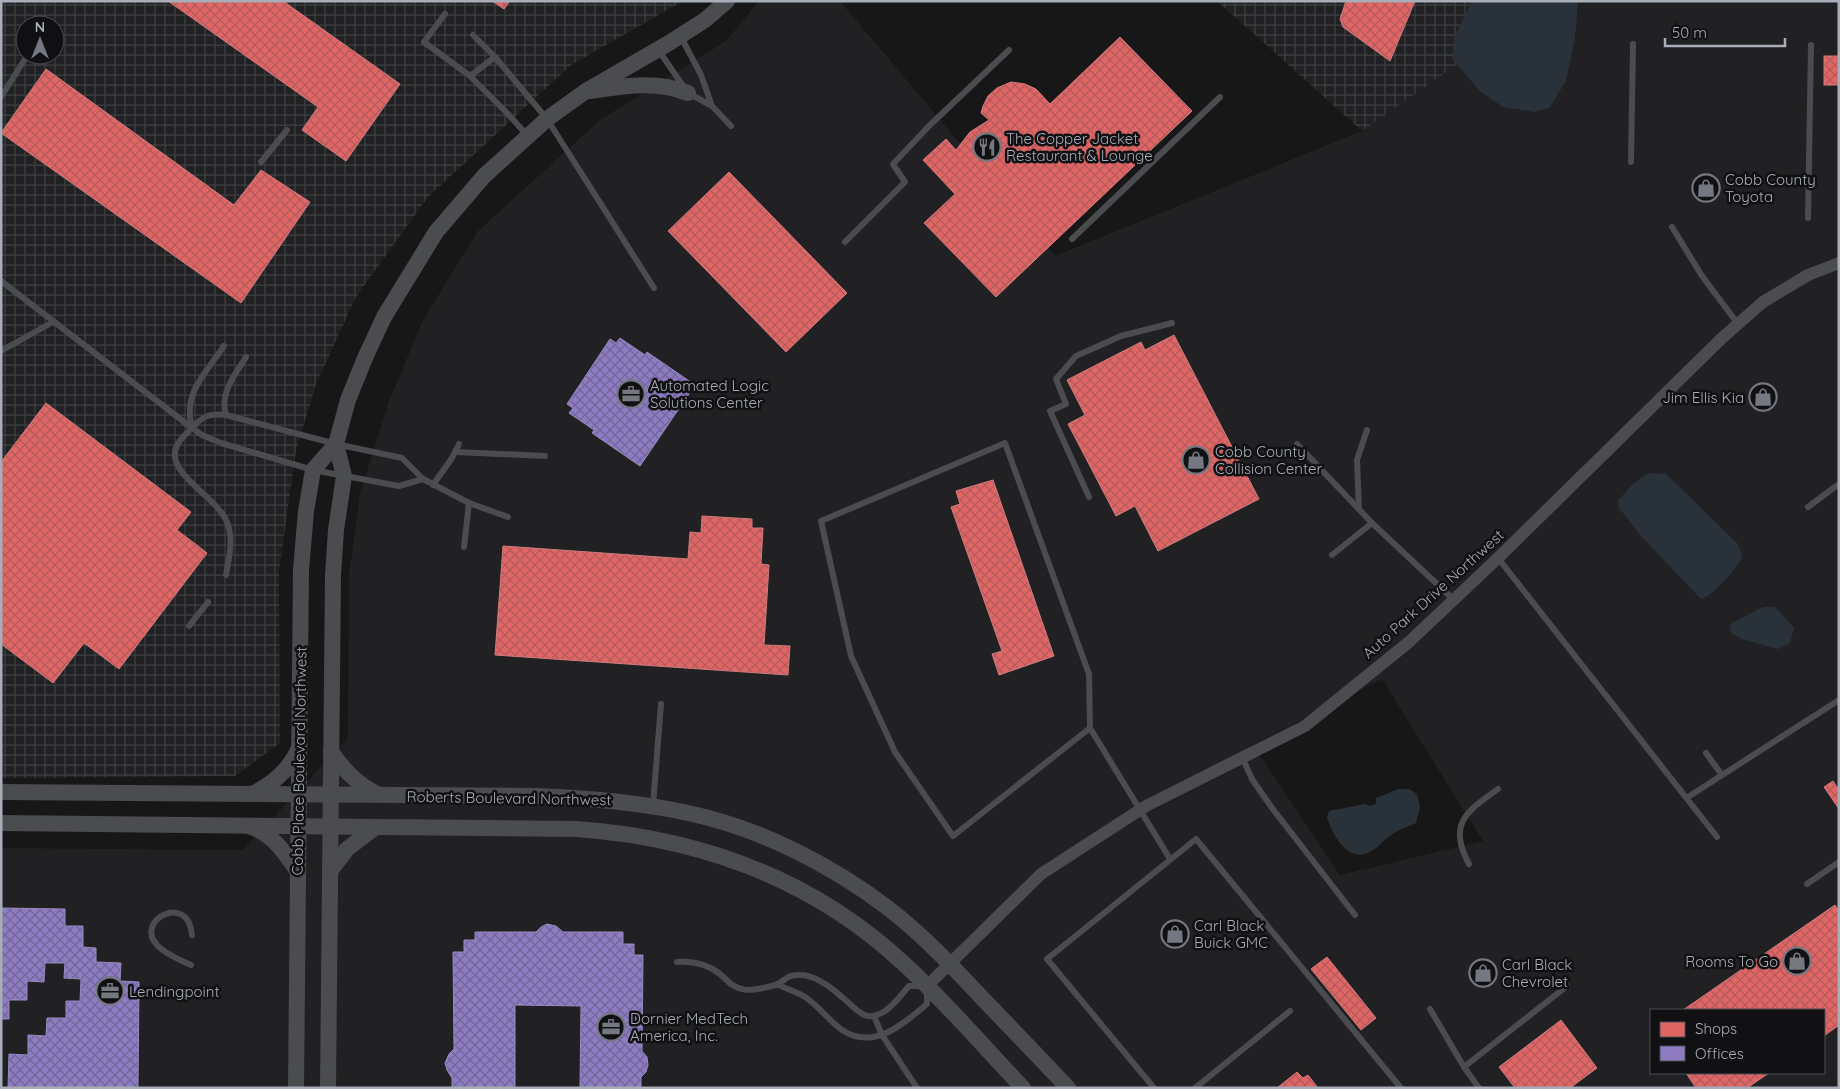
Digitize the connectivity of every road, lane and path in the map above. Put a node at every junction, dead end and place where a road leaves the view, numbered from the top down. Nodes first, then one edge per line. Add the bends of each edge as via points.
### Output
1 (727, 1) edge
2 (445, 14) dead end
3 (473, 35) dead end
4 (680, 36) junction
5 (1633, 44) dead end
6 (1811, 45) dead end
7 (658, 50) junction
8 (1009, 50) dead end
9 (495, 57) junction
10 (22, 65) edge
11 (470, 76) junction
12 (586, 91) junction
13 (688, 93) junction
14 (1, 97) edge
15 (1220, 98) dead end
16 (712, 106) junction
17 (547, 119) junction
18 (731, 126) dead end
19 (287, 130) dead end
20 (527, 136) junction
21 (262, 162) dead end
22 (1631, 162) dead end
23 (1808, 218) dead end
24 (1672, 227) dead end
25 (1072, 239) dead end
26 (845, 242) dead end
27 (1839, 263) edge
28 (1, 281) edge
29 (654, 288) dead end
30 (53, 322) junction
31 (1172, 323) dead end
32 (1738, 324) junction
33 (224, 346) dead end
34 (1, 351) edge
35 (246, 357) dead end
36 (226, 414) junction
37 (192, 428) junction
38 (1367, 430) dead end
39 (336, 444) junction
40 (459, 444) dead end
41 (1297, 444) dead end
42 (456, 452) junction
43 (545, 456) dead end
44 (313, 470) junction
45 (344, 476) junction
46 (423, 479) junction
47 (1839, 484) edge
48 (433, 485) junction
49 (1089, 497) dead end
50 (469, 503) junction
51 (1808, 507) dead end
52 (1359, 510) junction
53 (508, 517) dead end
54 (1372, 523) junction
55 (464, 548) dead end
56 (1332, 555) dead end
57 (1498, 558) junction
58 (226, 575) dead end
59 (1454, 600) junction
60 (208, 602) dead end
61 (189, 626) dead end
62 (1839, 700) edge
63 (660, 704) dead end
64 (1090, 728) junction
65 (299, 748) junction
66 (331, 752) junction
67 (1706, 753) dead end
68 (1242, 757) junction
69 (1722, 775) junction
70 (1498, 789) dead end
71 (1, 792) edge
72 (252, 794) junction
73 (299, 794) junction
74 (331, 795) junction
75 (379, 795) junction
76 (1688, 798) junction
77 (653, 806) junction
78 (1139, 810) junction
79 (1, 823) edge
80 (249, 826) junction
81 (298, 826) junction
82 (330, 827) junction
83 (376, 827) junction
84 (1717, 837) dead end
85 (1170, 859) junction
86 (1839, 862) edge
87 (1469, 864) dead end
88 (330, 871) junction
89 (298, 872) junction
90 (1807, 884) dead end
91 (1355, 915) dead end
92 (192, 935) dead end
93 (677, 962) dead end
94 (950, 963) junction
95 (191, 965) dead end
96 (777, 984) junction
97 (927, 986) junction
98 (1567, 986) dead end
99 (1430, 1010) dead end
100 (1290, 1011) dead end
101 (874, 1016) junction
102 (882, 1035) junction
103 (1464, 1067) junction
104 (296, 1088) edge
105 (328, 1088) edge
106 (918, 1088) edge
107 (1023, 1088) edge
108 (1068, 1088) edge
109 (1154, 1088) edge
110 (1195, 1088) edge
111 (1401, 1088) edge
112 (1479, 1088) edge

1 - 4 street, Cobb Place Boulevard Northwest
2 - 11 lane via 424,42
3 - 9 lane
4 - 7 street, Cobb Place Boulevard Northwest
4 - 16 lane via 701,75
5 - 22 lane
6 - 23 lane
7 - 12 street, Cobb Place Boulevard Northwest
7 - 13 lane
8 - 26 lane via 893,164 905,182
9 - 11 lane
9 - 17 lane
10 - 14 lane
11 - 20 lane
12 - 13 street via 665,85
12 - 17 street, Cobb Place Boulevard Northwest
13 - 16 lane
15 - 25 lane
16 - 18 lane
17 - 20 street, Cobb Place Boulevard Northwest
17 - 29 lane
19 - 21 lane
20 - 39 street, Cobb Place Boulevard Northwest via 484,176 436,232 384,317 348,400
24 - 32 lane via 1702,276
27 - 32 street, Auto Park Drive Northwest via 1785,288
28 - 30 lane
30 - 34 lane
30 - 37 lane
31 - 49 lane via 1121,336 1076,356 1056,379 1066,404 1050,411
32 - 57 street, Auto Park Drive Northwest
33 - 37 lane via 196,385 190,401
35 - 36 lane via 224,397
36 - 37 lane via 205,416
36 - 39 lane
37 - 44 lane via 221,443
37 - 58 lane via 174,452 177,466 226,520 231,535
38 - 52 lane via 1357,460
39 - 44 street, Cobb Place Boulevard Northwest
39 - 45 street, Cobb Place Boulevard Northwest
39 - 46 lane via 402,458
40 - 42 lane
41 - 52 lane
42 - 43 lane
42 - 48 lane
44 - 45 lane
44 - 65 street, Cobb Place Boulevard Northwest via 301,570
45 - 46 lane via 399,486
45 - 66 street, Cobb Place Boulevard Northwest via 333,567
46 - 48 lane
47 - 51 lane
48 - 50 lane
50 - 53 lane
50 - 55 lane
52 - 54 lane
54 - 56 lane
54 - 59 lane
57 - 59 street, Auto Park Drive Northwest
57 - 76 lane
59 - 68 street, Auto Park Drive Northwest via 1409,642 1305,726
60 - 61 lane
62 - 69 lane
63 - 77 lane
64 - 64 lane via 953,836 896,752 851,656 821,521 1005,443 1088,674
64 - 78 lane
65 - 72 street via 292,762 278,777
65 - 73 street, Cobb Place Boulevard Northwest
66 - 74 street, Cobb Place Boulevard Northwest
66 - 75 street via 351,777
67 - 69 lane
68 - 78 street, Auto Park Drive Northwest
68 - 91 lane via 1252,779 1272,808
69 - 76 lane
70 - 87 lane via 1472,808 1462,823 1460,842
71 - 72 street, Roberts Boulevard Northwest
72 - 73 street, Roberts Boulevard Northwest
73 - 74 street, Roberts Boulevard Northwest
73 - 81 street, Cobb Place Boulevard Northwest
74 - 75 street, Roberts Boulevard Northwest
74 - 82 street, Cobb Place Boulevard Northwest
75 - 77 street, Roberts Boulevard Northwest via 554,797
76 - 84 lane
77 - 94 street, Roberts Boulevard Northwest via 689,813 750,832 808,858 889,909
78 - 85 lane
78 - 94 street, Auto Park Drive Northwest via 1041,874
79 - 80 street, Roberts Boulevard Northwest
80 - 81 street, Roberts Boulevard Northwest
80 - 89 street via 275,841
81 - 82 street, Roberts Boulevard Northwest
81 - 89 street, Cobb Place Boulevard Northwest
82 - 83 street, Roberts Boulevard Northwest
82 - 88 street, Cobb Place Boulevard Northwest
83 - 88 street via 347,849
83 - 97 street, Roberts Boulevard Northwest via 596,831 671,842 728,858 800,889 848,918
85 - 109 lane via 1047,959
85 - 111 lane via 1196,839
86 - 90 lane
88 - 105 street, Cobb Place Boulevard Northwest
89 - 104 street, Cobb Place Boulevard Northwest
92 - 95 lane via 186,918 177,913 159,916 153,925 155,944
93 - 96 lane via 690,961 706,966 731,985 744,990
94 - 97 street, Auto Park Drive Northwest
94 - 108 street, Roberts Boulevard Northwest
96 - 101 lane via 788,976 812,977 844,998 862,1015
96 - 102 lane via 806,998 850,1034 859,1038
97 - 101 lane via 909,986 886,1010
97 - 102 lane via 927,1004 898,1028
97 - 107 street, Roberts Boulevard Northwest
98 - 103 lane
99 - 103 lane
100 - 110 lane
101 - 102 lane
102 - 106 lane
103 - 112 lane

